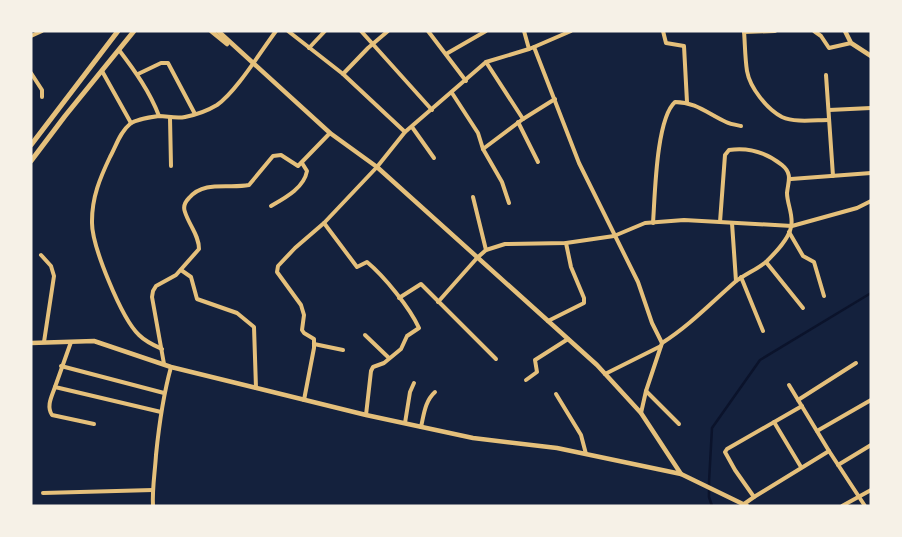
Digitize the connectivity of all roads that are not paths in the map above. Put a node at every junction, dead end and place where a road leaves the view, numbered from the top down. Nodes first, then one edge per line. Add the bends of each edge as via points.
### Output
1 (42, 31) edge
2 (118, 31) edge
3 (134, 31) edge
4 (211, 31) edge
5 (218, 31) edge
6 (276, 31) edge
7 (288, 31) edge
8 (325, 31) edge
9 (361, 31) edge
10 (388, 31) edge
11 (428, 31) edge
12 (486, 31) edge
13 (524, 31) edge
14 (571, 31) edge
15 (663, 31) edge
16 (775, 31) edge
17 (814, 31) edge
18 (845, 31) edge
19 (744, 32) edge
20 (31, 36) edge
21 (851, 43) junction
22 (373, 44) junction
23 (309, 48) junction
24 (534, 48) junction
25 (529, 49) junction
26 (119, 50) junction
27 (446, 54) junction
28 (871, 56) edge
29 (246, 58) junction
30 (486, 62) junction
31 (252, 63) junction
32 (102, 71) junction
33 (31, 73) edge
34 (138, 74) junction
35 (344, 74) junction
36 (826, 75) dead end
37 (466, 81) junction
38 (452, 93) junction
39 (42, 97) dead end
40 (555, 100) junction
41 (686, 102) junction
42 (871, 108) edge
43 (432, 110) junction
44 (829, 110) junction
45 (195, 114) junction
46 (159, 116) junction
47 (170, 118) junction
48 (523, 119) junction
49 (829, 120) junction
50 (518, 122) junction
51 (131, 123) junction
52 (741, 126) dead end
53 (412, 127) junction
54 (405, 132) junction
55 (330, 133) junction
56 (31, 145) edge
57 (483, 149) junction
58 (434, 158) dead end
59 (31, 161) edge
60 (538, 162) dead end
61 (302, 163) junction
62 (171, 166) dead end
63 (376, 167) junction
64 (871, 173) edge
65 (833, 176) junction
66 (791, 179) junction
67 (473, 198) dead end
68 (870, 202) edge
69 (508, 203) dead end
70 (271, 206) dead end
71 (720, 222) junction
72 (324, 223) junction
73 (653, 223) junction
74 (732, 223) junction
75 (792, 226) junction
76 (789, 232) junction
77 (614, 236) junction
78 (566, 243) junction
79 (486, 250) junction
80 (41, 255) dead end
81 (477, 258) junction
82 (766, 262) junction
83 (181, 270) junction
84 (742, 277) junction
85 (736, 281) junction
86 (824, 296) dead end
87 (399, 298) junction
88 (438, 302) junction
89 (803, 308) dead end
90 (548, 321) junction
91 (763, 331) dead end
92 (365, 335) dead end
93 (568, 339) junction
94 (44, 342) junction
95 (71, 342) junction
96 (31, 343) edge
97 (314, 344) junction
98 (661, 345) junction
99 (162, 349) junction
100 (343, 350) dead end
101 (389, 358) junction
102 (496, 359) dead end
103 (856, 362) dead end
104 (164, 364) junction
105 (61, 366) junction
106 (171, 367) junction
107 (605, 374) junction
108 (526, 380) dead end
109 (414, 383) dead end
110 (789, 385) dead end
111 (55, 387) junction
112 (256, 388) junction
113 (646, 391) junction
114 (435, 392) dead end
115 (164, 393) junction
116 (556, 394) dead end
117 (304, 400) junction
118 (798, 400) junction
119 (871, 400) edge
120 (802, 406) junction
121 (161, 412) junction
122 (641, 413) junction
123 (366, 416) junction
124 (406, 422) junction
125 (774, 422) junction
126 (94, 424) dead end
127 (678, 424) dead end
128 (422, 427) junction
129 (817, 431) junction
130 (871, 445) edge
131 (829, 451) junction
132 (586, 454) junction
133 (838, 465) junction
134 (801, 467) junction
135 (681, 474) junction
136 (153, 490) junction
137 (871, 490) edge
138 (43, 493) dead end
139 (860, 496) junction
140 (754, 497) junction
141 (745, 505) edge
142 (153, 506) edge
143 (842, 506) edge
144 (865, 506) edge

1 - 20 street
2 - 56 main road
3 - 26 main road
4 - 29 street
5 - 29 street
6 - 31 street
7 - 23 street
8 - 23 street
9 - 22 street
10 - 22 street
11 - 27 street
12 - 27 street
13 - 25 street
14 - 24 street
15 - 41 street via 666,43 684,46
16 - 19 street
17 - 21 street via 829,48
18 - 21 street
19 - 49 street via 748,72 768,106 783,117
21 - 28 street
22 - 35 street
22 - 43 street
23 - 35 street
24 - 25 street
24 - 40 street
25 - 30 street
26 - 32 main road
26 - 34 street
27 - 37 street
29 - 31 street
30 - 37 street
30 - 48 street
31 - 45 street via 229,94 217,104
31 - 55 street
32 - 51 street
32 - 59 main road
33 - 39 street via 42,90
34 - 45 street via 160,63 168,63
34 - 46 street
35 - 54 street
36 - 44 street
37 - 38 street
38 - 43 street
38 - 57 street via 473,123
40 - 48 street
40 - 77 street via 579,163
41 - 52 street via 727,123
41 - 73 street via 676,102 671,106 660,140
42 - 44 street
43 - 53 street
44 - 49 street
45 - 47 street
46 - 47 street
46 - 51 street
47 - 62 street
48 - 50 street
49 - 65 street
50 - 57 street
50 - 60 street
51 - 99 street via 121,134 97,186 92,224 100,260 125,314 137,334
53 - 54 street
53 - 58 street
54 - 63 street
55 - 61 street
55 - 63 street
57 - 69 street via 502,182
61 - 70 street via 308,171 301,183 293,193
61 - 83 street via 298,166 281,154 273,156 249,184 215,186 191,195 184,211 198,239 199,249
63 - 72 street
63 - 81 street
64 - 65 street
65 - 66 street
66 - 71 street via 776,160 760,152 739,148 729,150 725,155
66 - 75 street via 787,193
67 - 79 street
68 - 75 street
71 - 73 street via 684,220
71 - 74 street
72 - 87 street via 357,266 368,262
72 - 97 street via 276,269 301,305 304,314 302,330 312,336
73 - 77 street via 645,223
74 - 75 street
74 - 85 street
75 - 76 street
76 - 82 street
76 - 86 street via 803,256 814,262
77 - 78 street
77 - 98 street via 638,282
78 - 79 street via 505,244
78 - 90 street via 584,303
79 - 81 street
80 - 94 street via 52,266 54,276
81 - 88 street
81 - 90 street
82 - 84 street
82 - 89 street
83 - 99 street via 153,291
83 - 112 street via 191,277 197,299 236,313 254,327
84 - 85 street
84 - 91 street
85 - 98 street
87 - 88 street via 420,284
87 - 101 street via 418,329 407,336 403,347
88 - 102 street
90 - 93 street
92 - 101 street
93 - 107 street
93 - 108 street via 535,360 537,372
94 - 95 street
94 - 96 street
95 - 104 street via 94,341
95 - 105 street
97 - 100 street
97 - 117 street
98 - 107 street
98 - 113 street
99 - 104 street
101 - 123 street via 371,371
103 - 118 street
104 - 106 street
105 - 111 street
105 - 115 street
106 - 112 street
106 - 115 street
107 - 122 street
109 - 124 street
110 - 118 street
111 - 121 street
111 - 126 street via 49,405 52,416
112 - 117 street
113 - 122 street
113 - 127 street
114 - 128 street via 426,403
115 - 121 street
116 - 132 street via 581,435
117 - 123 street
118 - 120 street
119 - 129 street
120 - 125 street
120 - 129 street
121 - 136 street
122 - 135 street
123 - 124 street
124 - 128 street
125 - 134 street
125 - 140 street via 725,452
128 - 132 street via 473,438
129 - 131 street
130 - 133 street
131 - 133 street
131 - 134 street
132 - 135 street
133 - 139 street
134 - 140 street
135 - 141 street
136 - 138 street
136 - 142 street
137 - 139 street
139 - 143 street
139 - 144 street
140 - 141 street

